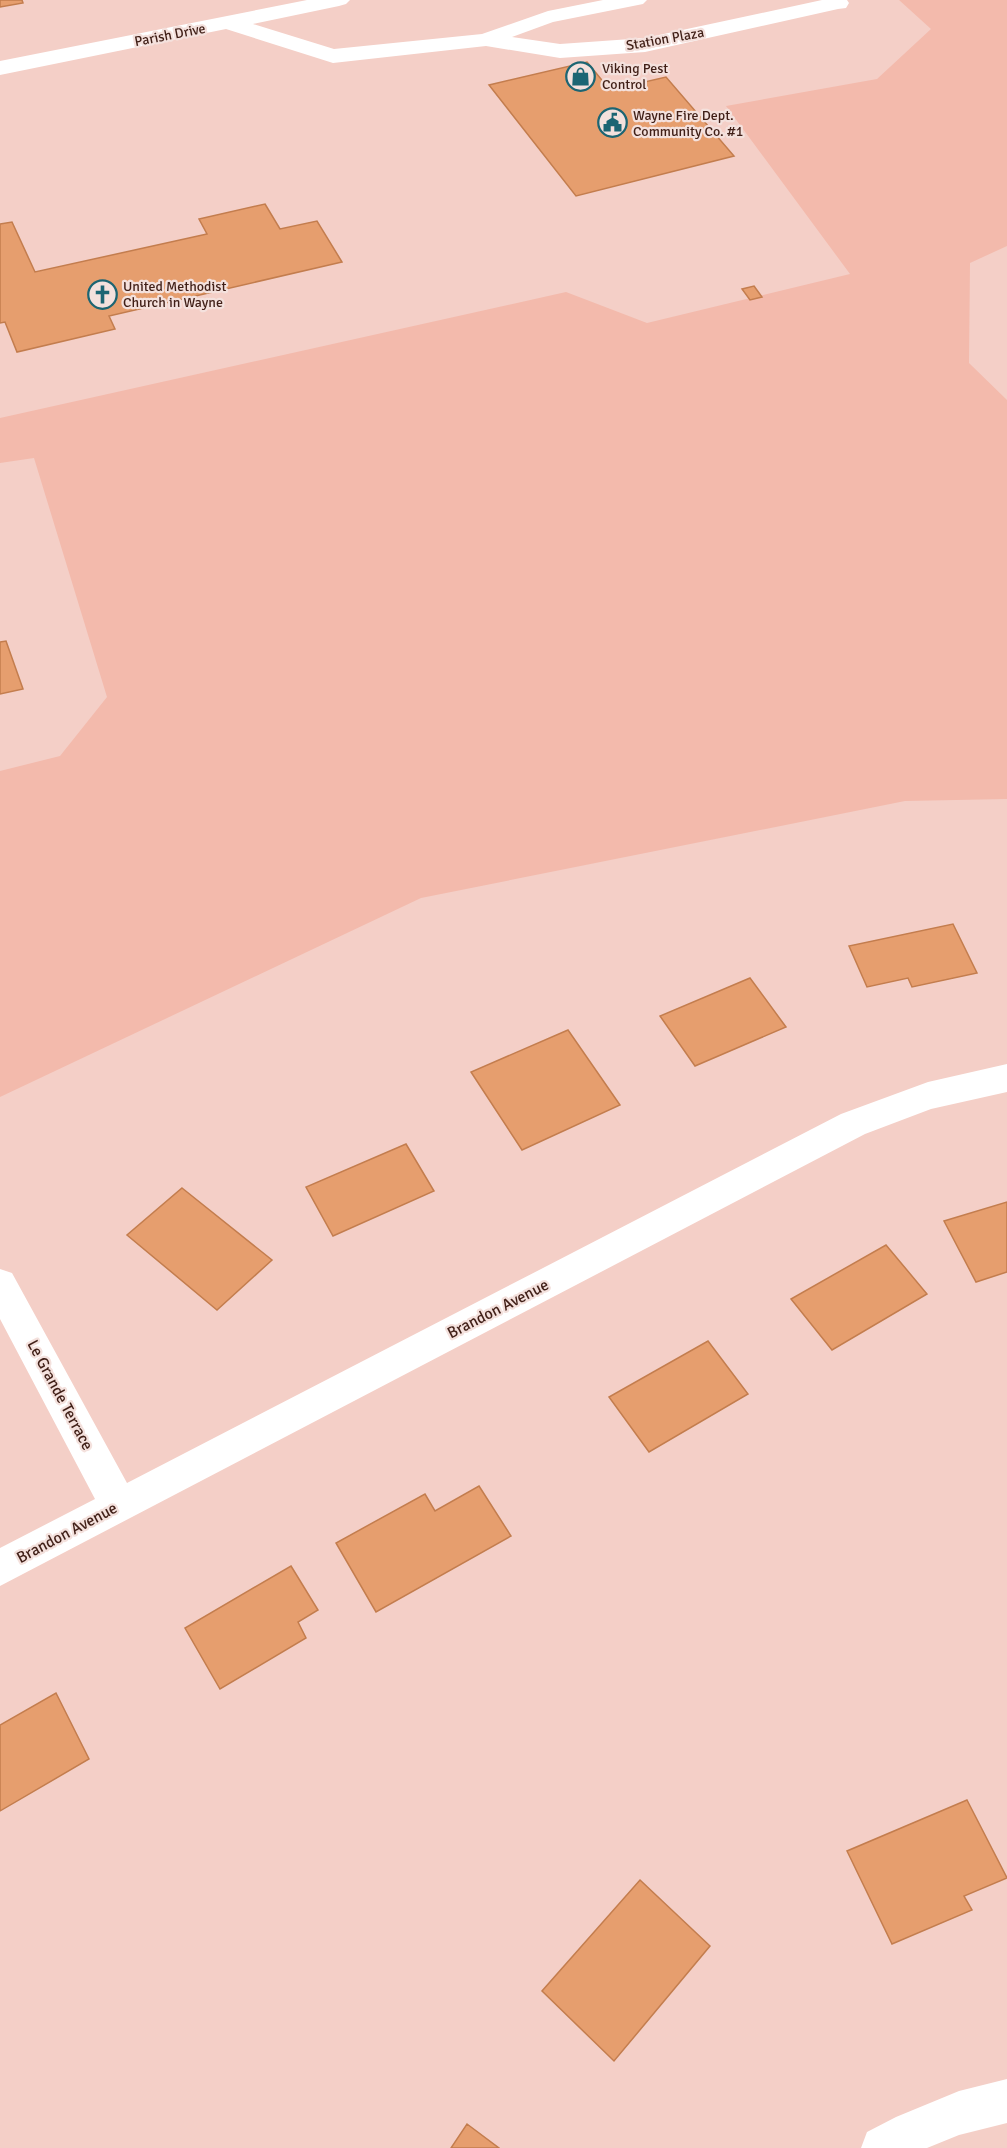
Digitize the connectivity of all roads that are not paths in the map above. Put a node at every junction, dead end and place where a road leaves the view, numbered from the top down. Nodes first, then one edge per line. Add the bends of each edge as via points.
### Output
1 (339, 0) edge
2 (636, 0) edge
3 (834, 0) edge
4 (229, 23) junction
5 (486, 40) junction
6 (0, 68) edge
7 (1007, 1078) edge
8 (0, 1284) edge
9 (119, 1506) junction
10 (0, 1568) edge
11 (1007, 2101) edge
12 (883, 2148) edge

1 - 4 street, Parish Drive
2 - 5 street, Station Plaza via 548,17
3 - 5 street, Station Plaza via 838,3 645,45 560,51
4 - 5 street, Station Plaza via 333,56
4 - 6 street, Parish Drive
7 - 9 street, Brandon Avenue via 928,1096 853,1124
8 - 9 street, Le Grande Terrace
9 - 10 street, Brandon Avenue
11 - 12 street via 976,2106

